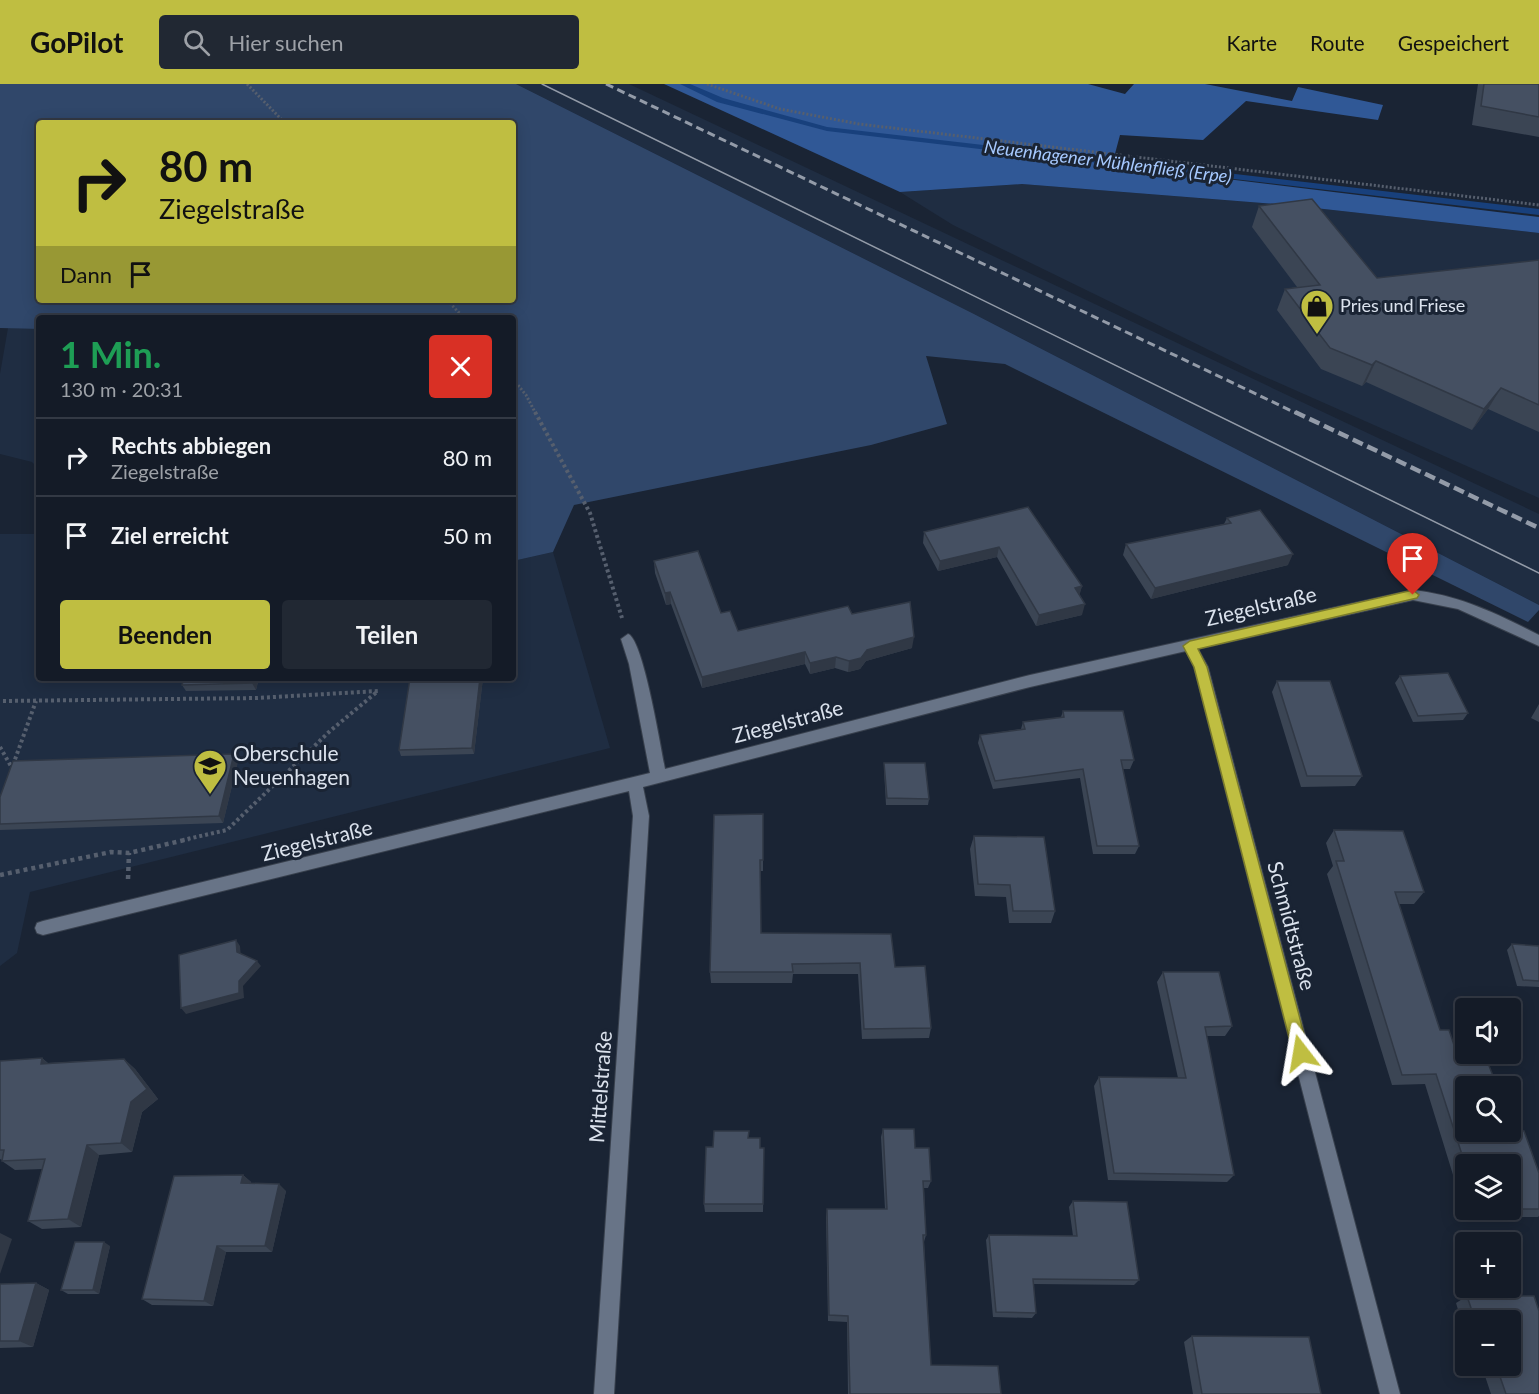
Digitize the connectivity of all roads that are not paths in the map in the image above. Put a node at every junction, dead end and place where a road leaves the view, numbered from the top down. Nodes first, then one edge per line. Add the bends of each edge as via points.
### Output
1 (628, 639) road end
2 (1539, 641) edge
3 (1190, 646) junction
4 (659, 777) junction
5 (635, 783) junction
6 (43, 928) dead end
7 (604, 1394) edge
8 (1390, 1394) edge

1 - 4 street
2 - 3 street, Ziegelstraße via 1462,603 1413,595
3 - 4 street, Ziegelstraße via 1030,681
3 - 8 street, Schmidtstraße via 1201,667
4 - 5 street, Ziegelstraße
5 - 6 street, Ziegelstraße
5 - 7 street, Mittelstraße via 641,816

